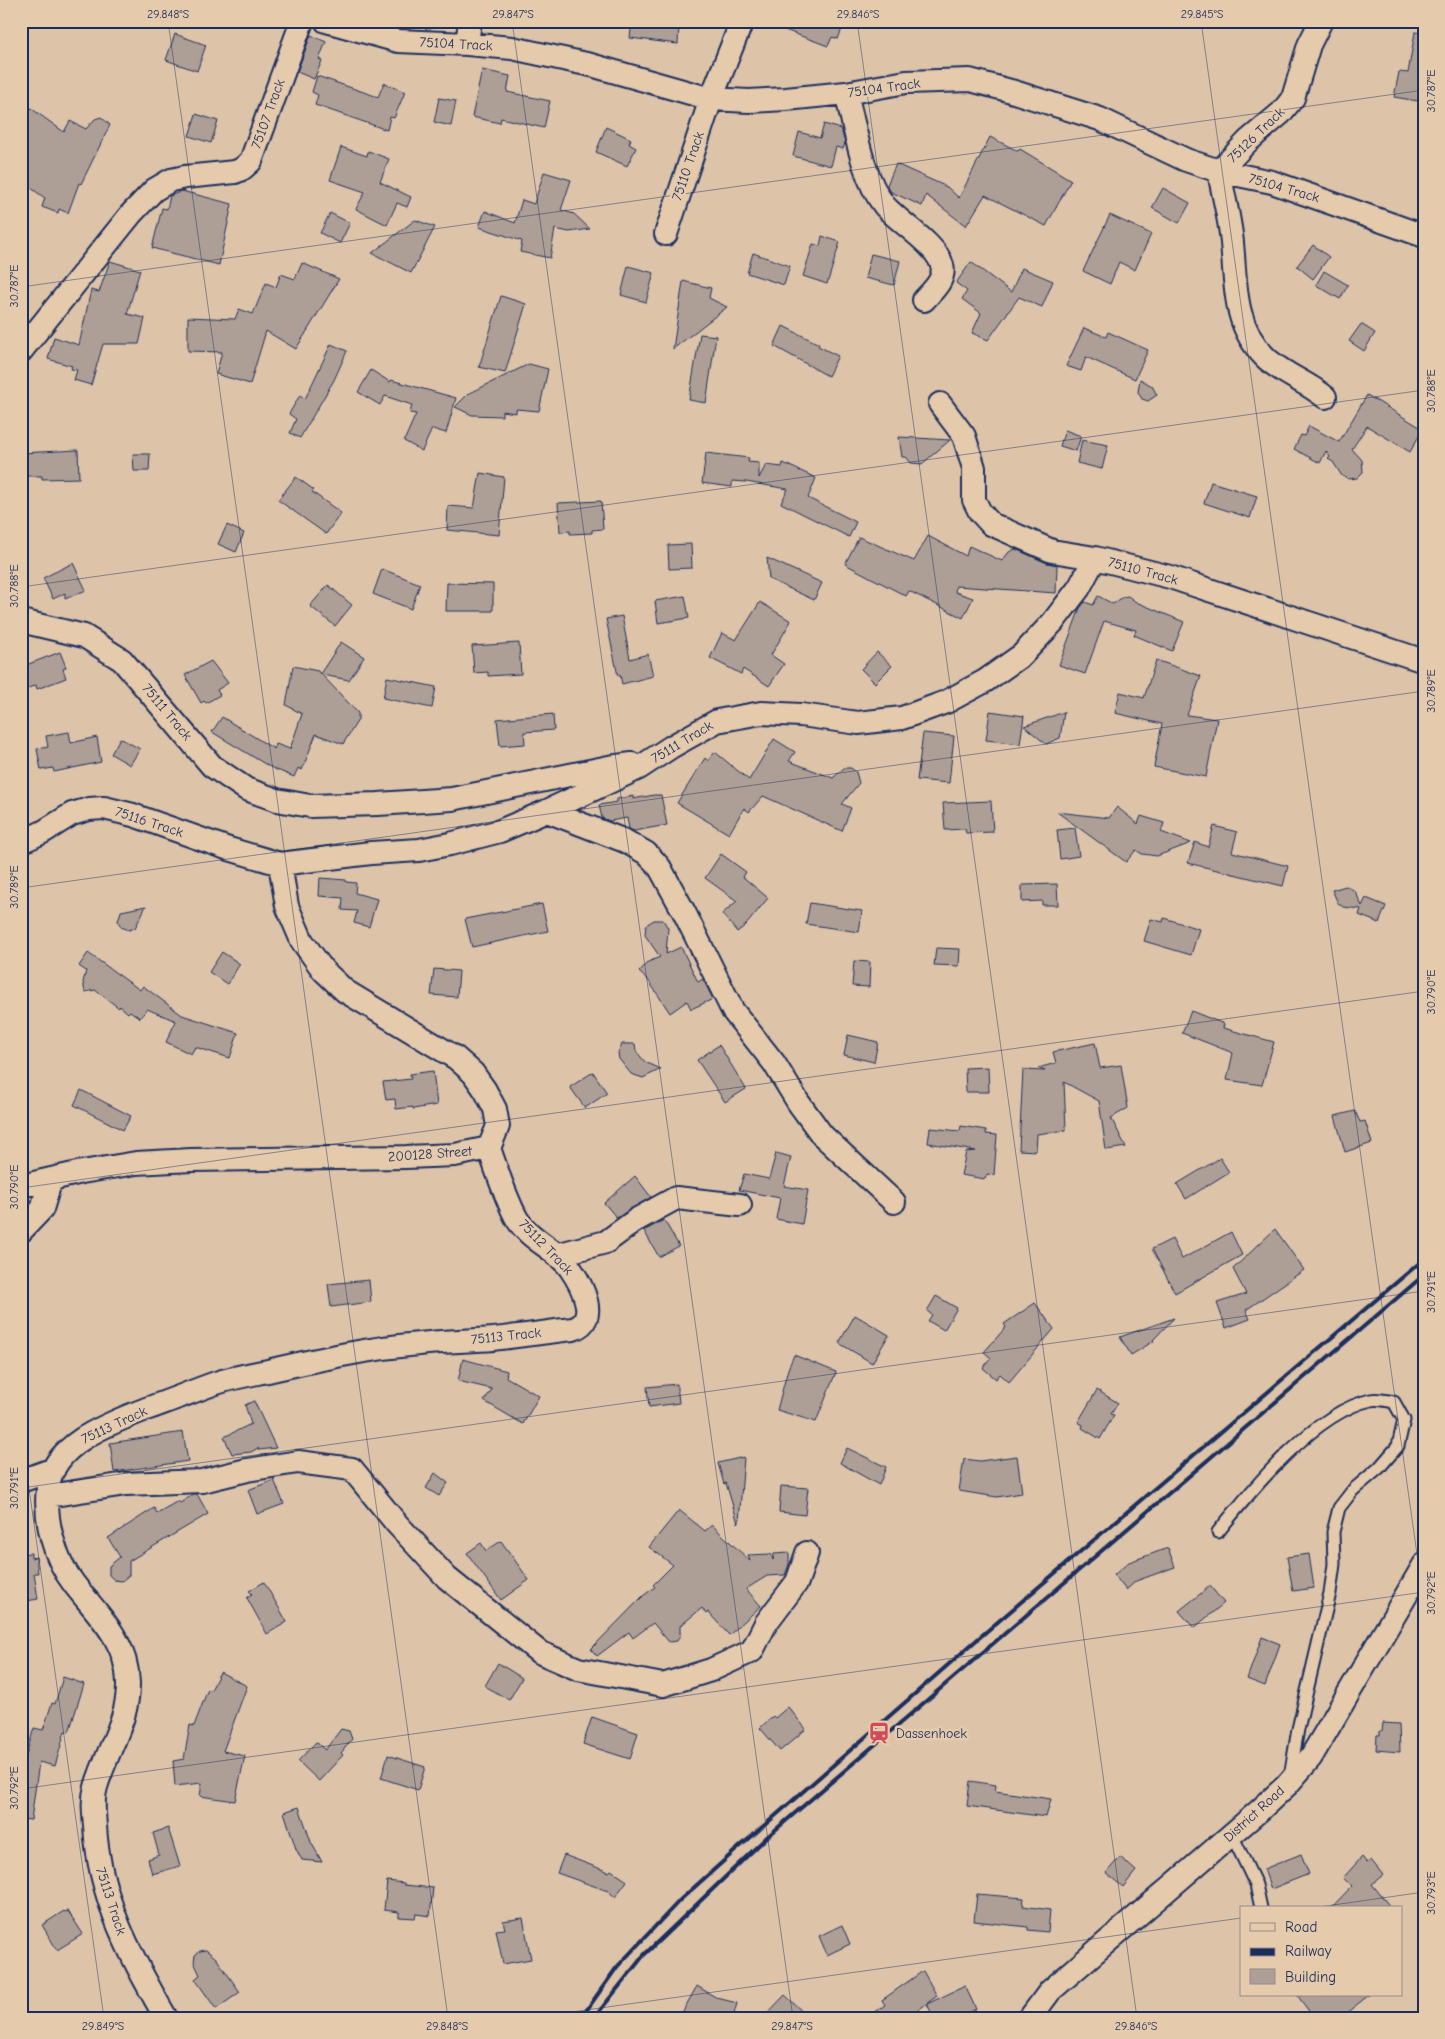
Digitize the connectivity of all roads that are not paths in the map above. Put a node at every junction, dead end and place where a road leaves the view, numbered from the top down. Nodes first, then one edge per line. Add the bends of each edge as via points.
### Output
1 (302, 21) edge
2 (326, 21) edge
3 (470, 21) edge
4 (742, 21) edge
5 (1321, 21) edge
6 (467, 44) junction
7 (846, 93) junction
8 (711, 99) junction
9 (1219, 171) junction
10 (666, 234) dead end
11 (1424, 236) edge
12 (924, 300) dead end
13 (21, 350) edge
14 (1325, 397) dead end
15 (940, 404) dead end
16 (1095, 558) junction
17 (21, 621) edge
18 (1424, 661) edge
19 (639, 768) junction
20 (547, 811) junction
21 (21, 842) edge
22 (280, 864) junction
23 (488, 1148) junction
24 (51, 1179) junction
25 (21, 1186) edge
26 (894, 1202) dead end
27 (740, 1205) dead end
28 (21, 1231) edge
29 (556, 1255) junction
30 (587, 1319) joint
31 (54, 1469) junction
32 (21, 1481) edge
33 (48, 1496) junction
34 (1218, 1532) dead end
35 (807, 1553) dead end
36 (1424, 1565) edge
37 (1289, 1782) junction
38 (1232, 1834) junction
39 (1261, 1906) edge
40 (166, 2018) edge
41 (1030, 2018) edge

1 - 13 street, 75107 Track via 251,161 242,169 171,180 154,190
2 - 6 street, 75104 Track via 398,41
3 - 6 street
4 - 8 street, 75110 Track
5 - 9 street, 75126 Track via 1309,46 1293,98
6 - 8 street, 75104 Track via 512,48 591,65
7 - 8 street, 75104 Track via 749,101
7 - 9 street, 75104 Track via 906,82 970,80 1100,119 1160,149
7 - 12 street via 868,172 884,205 939,258 941,280
8 - 10 street, 75110 Track
9 - 11 street, 75104 Track via 1272,182
9 - 14 street via 1232,242 1237,306 1247,332 1265,357
15 - 16 street, 75110 Track via 964,436 974,468 974,500 985,518 1052,551
16 - 18 street, 75110 Track via 1170,577
16 - 19 street, 75111 Track via 1079,588 1022,655 946,702 902,718 858,723 761,713 716,721 670,746
17 - 19 street, 75111 Track via 84,636 122,660 212,766 246,789 277,800 310,806 452,799 630,763
19 - 20 street, 75111 Track
20 - 22 street, 75111 Track via 500,831 450,844
20 - 26 street via 625,841 646,853 660,868 733,1010 774,1063 822,1135
21 - 22 street, 75116 Track via 72,814 104,808 133,814
22 - 23 street, 200128 Street via 287,906 302,941 323,970 345,991 456,1058 473,1073 495,1109 498,1126
23 - 24 street, 200128 Street via 455,1155 164,1162
23 - 29 street, 75112 Track via 518,1220 533,1238
24 - 25 street, 200128 Street
24 - 28 street via 42,1209
27 - 29 street via 676,1198 636,1220 606,1242
29 - 30 street, 75112 Track via 569,1267 583,1291 588,1308
30 - 31 street, 75113 Track via 573,1329 418,1344 320,1359 217,1383 122,1419 73,1444 62,1454
31 - 32 street
31 - 33 street, 75113 Track via 48,1484
33 - 35 street via 126,1484 202,1481 298,1462 352,1470 447,1578 539,1652 578,1669 663,1685 711,1670 752,1651 766,1623 797,1582
33 - 40 street, 75113 Track via 47,1510 54,1547 63,1566 111,1628 122,1652 128,1682 124,1711 96,1787 93,1807 96,1844 101,1876 124,1940
34 - 37 lane via 1255,1486 1320,1425 1350,1406 1373,1399 1394,1402 1404,1420 1398,1446 1339,1508 1333,1532 1334,1564 1330,1593
36 - 37 street, District Road via 1311,1756
37 - 38 street, District Road
38 - 39 lane via 1256,1885
38 - 41 street, District Road via 1050,1991

